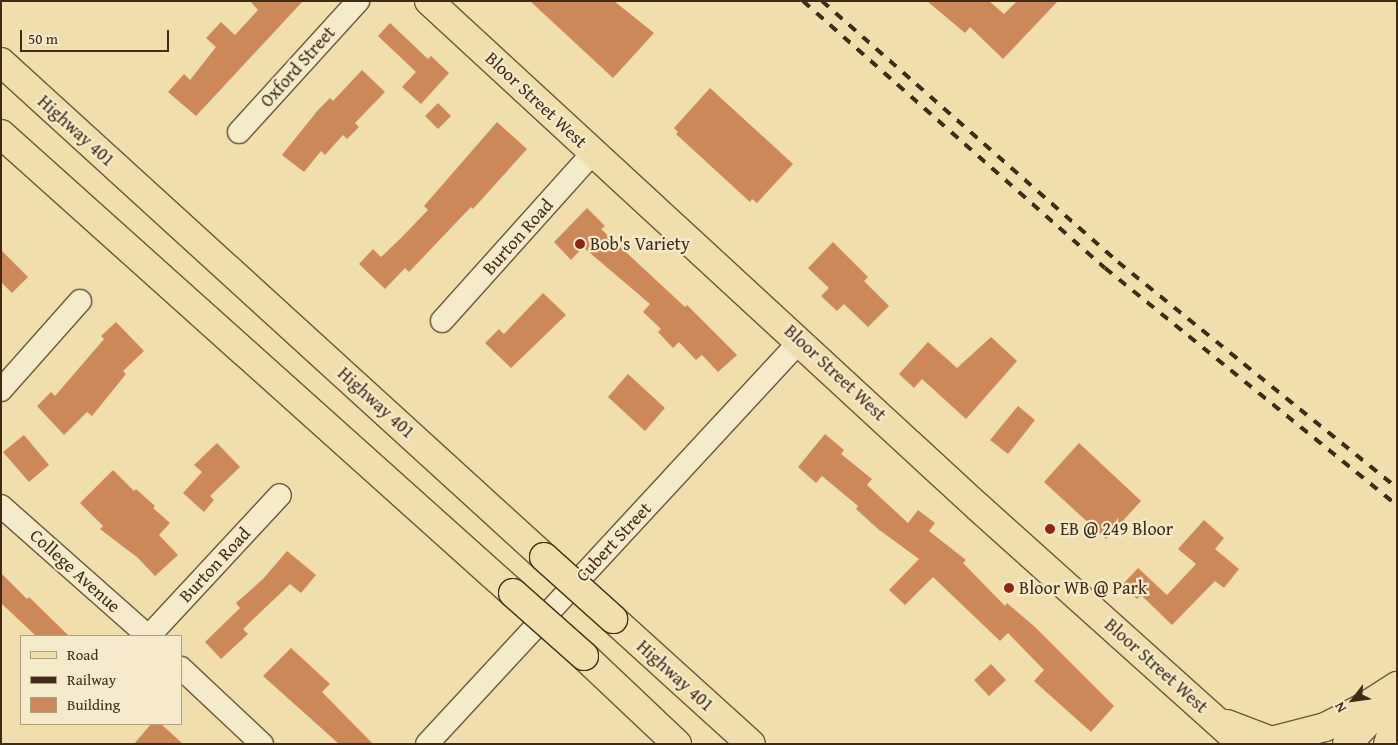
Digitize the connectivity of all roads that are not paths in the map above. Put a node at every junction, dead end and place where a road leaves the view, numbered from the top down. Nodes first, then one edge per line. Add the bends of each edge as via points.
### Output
1 (358, 1) edge
2 (429, 1) edge
3 (1, 62) edge
4 (239, 132) dead end
5 (1, 134) edge
6 (593, 153) junction
7 (80, 301) dead end
8 (442, 321) dead end
9 (800, 341) junction
10 (1, 390) edge
11 (280, 495) dead end
12 (1, 506) edge
13 (148, 635) edge
14 (150, 635) edge
15 (182, 669) edge
16 (1397, 686) edge
17 (1397, 691) edge
18 (1212, 716) junction
19 (1397, 716) edge
20 (262, 744) edge
21 (428, 744) edge
22 (677, 744) edge
23 (750, 744) edge
24 (1242, 744) edge
25 (1347, 744) edge
26 (1388, 744) edge

1 - 4 street, Oxford Street
2 - 6 main road, Bloor Street West
3 - 23 main road, Highway 401, bridge
5 - 22 main road, bridge via 584,656
6 - 8 street, Burton Road
6 - 9 main road, Bloor Street West
7 - 10 street
9 - 18 main road, Bloor Street West via 985,513
9 - 21 street, Cubert Street
11 - 14 street, Burton Road
12 - 13 street, College Avenue
15 - 20 street
16 - 18 main road via 1362,709 1325,727 1271,741 1244,733
17 - 25 main road
18 - 24 main road, Bloor Street West
19 - 26 main road

